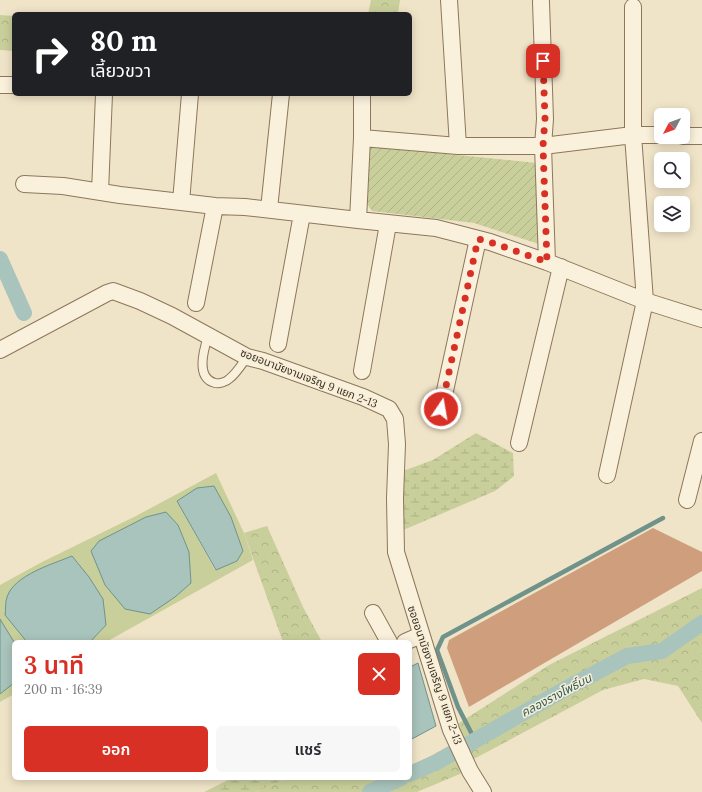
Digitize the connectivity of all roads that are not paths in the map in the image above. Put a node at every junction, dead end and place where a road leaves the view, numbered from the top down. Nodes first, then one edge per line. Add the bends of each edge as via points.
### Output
1 (448, 0) edge
2 (541, 2) dead end
3 (633, 7) dead end
4 (0, 85) edge
5 (12, 85) edge
6 (104, 96) edge
7 (190, 96) edge
8 (281, 96) edge
9 (362, 96) edge
10 (633, 135) junction
11 (654, 135) edge
12 (690, 136) edge
13 (702, 136) edge
14 (362, 138) junction
15 (458, 146) junction
16 (543, 146) junction
17 (24, 184) dead end
18 (100, 192) junction
19 (181, 202) junction
20 (215, 206) junction
21 (269, 210) junction
22 (302, 214) junction
23 (358, 220) junction
24 (388, 224) junction
25 (478, 239) junction
26 (554, 264) junction
27 (644, 301) junction
28 (196, 303) dead end
29 (702, 319) edge
30 (208, 336) junction
31 (278, 344) dead end
32 (0, 350) edge
33 (247, 357) junction
34 (362, 371) dead end
35 (441, 409) dead end
36 (702, 441) edge
37 (519, 443) dead end
38 (607, 475) dead end
39 (687, 500) dead end
40 (373, 613) dead end
41 (421, 635) junction
42 (388, 640) edge
43 (410, 640) edge
44 (483, 792) edge

1 - 15 street
2 - 16 street via 545,119
3 - 10 street
4 - 5 street
6 - 18 street
7 - 19 street
8 - 21 street
9 - 14 street
10 - 11 street
10 - 16 street
10 - 27 street
12 - 13 street
14 - 15 street
14 - 23 street
15 - 16 street
16 - 26 street
17 - 18 street via 63,186
18 - 19 street
19 - 20 street
20 - 21 street
20 - 28 street
21 - 22 street
22 - 23 street
22 - 31 street
23 - 24 street
24 - 25 street via 436,228
24 - 34 street
25 - 26 street
25 - 35 street
26 - 27 street
26 - 37 street
27 - 29 street
27 - 38 street
30 - 32 street, ซอยอนามัยงามเจริญ 9 แยก 2-13 via 172,316 113,291
30 - 33 street, ซอยอนามัยงามเจริญ 9 แยก 2-13
30 - 33 lane via 203,362 204,374 210,382 218,384 229,380
33 - 41 street, ซอยอนามัยงามเจริญ 9 แยก 2-13 via 363,397 388,409 393,415 397,444 394,498 396,552
36 - 39 street
40 - 42 street
41 - 43 street
41 - 44 street, ซอยอนามัยงามเจริญ 9 แยก 2-13 via 451,730

